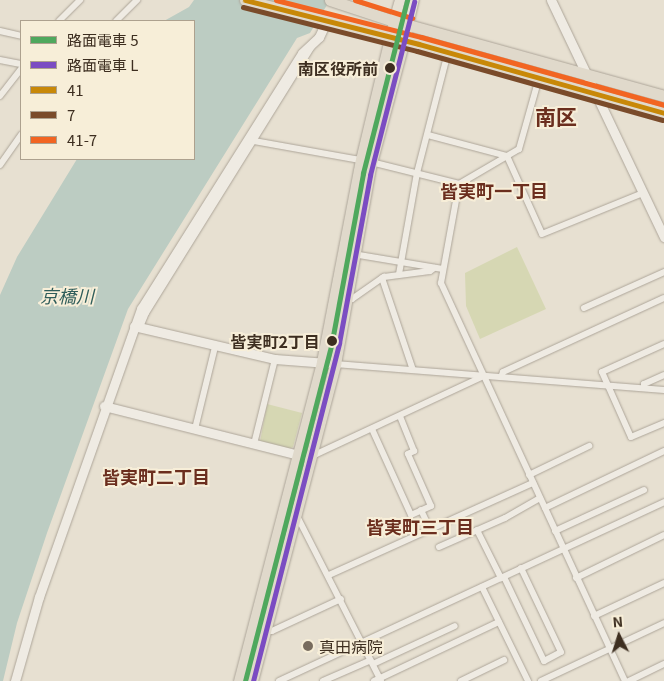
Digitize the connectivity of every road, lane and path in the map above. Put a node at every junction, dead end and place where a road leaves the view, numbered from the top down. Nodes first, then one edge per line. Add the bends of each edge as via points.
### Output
1 (80, 0) edge
2 (137, 0) edge
3 (245, 0) edge
4 (400, 0) edge
5 (414, 0) edge
6 (551, 0) edge
7 (336, 1) edge
8 (60, 20) edge
9 (117, 20) edge
10 (394, 21) junction
11 (323, 22) junction
12 (408, 25) junction
13 (0, 31) edge
14 (20, 36) edge
15 (390, 37) junction
16 (404, 40) junction
17 (315, 42) junction
18 (448, 52) junction
19 (0, 60) edge
20 (20, 64) edge
21 (20, 70) edge
22 (586, 75) junction
23 (539, 78) junction
24 (596, 94) junction
25 (0, 96) edge
26 (664, 96) edge
27 (664, 113) edge
28 (428, 134) junction
29 (20, 136) edge
30 (254, 141) junction
31 (507, 156) junction
32 (366, 161) junction
33 (0, 165) edge
34 (417, 173) junction
35 (459, 184) junction
36 (643, 193) junction
37 (664, 237) edge
38 (349, 253) junction
39 (401, 263) junction
40 (434, 268) junction
41 (443, 269) junction
42 (664, 272) edge
43 (399, 274) junction
44 (382, 278) junction
45 (664, 298) edge
46 (346, 299) junction
47 (584, 308) dead end
48 (137, 327) junction
49 (664, 344) edge
50 (215, 347) junction
51 (275, 359) junction
52 (322, 362) junction
53 (335, 364) junction
54 (413, 370) junction
55 (664, 375) edge
56 (484, 376) junction
57 (501, 377) junction
58 (607, 385) junction
59 (644, 388) junction
60 (664, 390) edge
61 (104, 406) junction
62 (400, 417) junction
63 (664, 423) edge
64 (195, 429) junction
65 (372, 429) junction
66 (254, 444) junction
67 (589, 446) dead end
68 (664, 452) edge
69 (304, 456) junction
70 (529, 475) junction
71 (533, 483) junction
72 (644, 490) dead end
73 (540, 498) junction
74 (664, 502) edge
75 (545, 508) junction
76 (421, 510) junction
77 (294, 513) junction
78 (430, 529) junction
79 (477, 530) junction
80 (555, 532) junction
81 (664, 535) edge
82 (439, 547) dead end
83 (563, 550) junction
84 (521, 568) junction
85 (329, 574) junction
86 (502, 578) junction
87 (576, 578) junction
88 (664, 583) edge
89 (482, 587) junction
90 (341, 599) junction
91 (594, 616) junction
92 (499, 622) junction
93 (664, 623) edge
94 (455, 626) dead end
95 (265, 629) junction
96 (362, 643) junction
97 (609, 648) junction
98 (504, 660) dead end
99 (372, 662) junction
100 (664, 664) edge
101 (378, 680) edge
102 (15, 681) edge
103 (239, 681) edge
104 (252, 681) edge
105 (279, 681) edge
106 (323, 681) edge
107 (461, 681) edge
108 (528, 681) edge
109 (541, 681) edge
110 (625, 681) edge
111 (629, 681) edge

1 - 8 street
2 - 9 street
3 - 11 highway
4 - 10 main road
5 - 12 main road
6 - 22 street
7 - 10 highway
10 - 12 highway
10 - 15 highway
11 - 15 highway
11 - 17 street
12 - 16 highway
12 - 22 highway
13 - 14 street
15 - 16 highway
15 - 32 highway
16 - 18 highway
16 - 32 highway
17 - 30 street
17 - 48 street via 297,60 147,299
18 - 23 highway
18 - 28 street
19 - 20 street
21 - 25 street
22 - 24 street
22 - 26 highway
23 - 24 highway
23 - 31 street via 519,149
24 - 27 highway
24 - 36 street
28 - 31 street
28 - 34 street
29 - 33 street
30 - 32 street
30 - 48 street
31 - 35 street
31 - 36 street via 542,234
32 - 34 street
32 - 38 highway
34 - 35 street
34 - 39 street
35 - 41 street
36 - 37 street
38 - 39 street
38 - 46 highway
38 - 52 highway
39 - 40 street
39 - 43 street
40 - 41 street
40 - 43 street
41 - 56 street via 441,283
42 - 47 street
43 - 44 street
44 - 46 street via 352,299
44 - 54 street
45 - 57 street via 503,372
46 - 53 highway
48 - 50 street
48 - 61 street
49 - 58 street via 602,372
50 - 51 street
50 - 64 street
51 - 52 street
51 - 66 street
52 - 53 street
52 - 69 highway
53 - 54 street
53 - 69 highway
54 - 56 street
55 - 59 street via 644,384
56 - 57 street
56 - 62 street
56 - 70 street
57 - 58 street
58 - 59 street
58 - 63 street via 631,437
59 - 60 street
61 - 64 street
61 - 102 street via 39,597
62 - 65 street
62 - 76 street via 414,451 408,454 431,506
64 - 66 street
65 - 69 street
65 - 76 street via 410,515
66 - 69 street
67 - 70 street
68 - 75 street
69 - 77 highway
69 - 103 highway
70 - 71 street
71 - 73 street
71 - 78 street
72 - 80 street
73 - 75 street
73 - 79 street
74 - 83 street
75 - 80 street
76 - 78 street
77 - 85 street via 300,517
77 - 95 highway
78 - 85 street
79 - 82 street
79 - 86 street
80 - 83 street
81 - 87 street
83 - 84 street
83 - 87 street
84 - 86 street
84 - 86 street via 561,652 544,661
85 - 90 street
86 - 89 street
87 - 91 street
88 - 91 street
89 - 92 street
89 - 96 street
90 - 95 street via 272,631
90 - 96 street
91 - 97 street
92 - 101 street
92 - 108 street
93 - 97 street
94 - 99 street
95 - 104 highway
96 - 99 street
96 - 105 street
97 - 109 street
97 - 110 street
98 - 107 street
99 - 101 street
99 - 106 street
100 - 111 street

